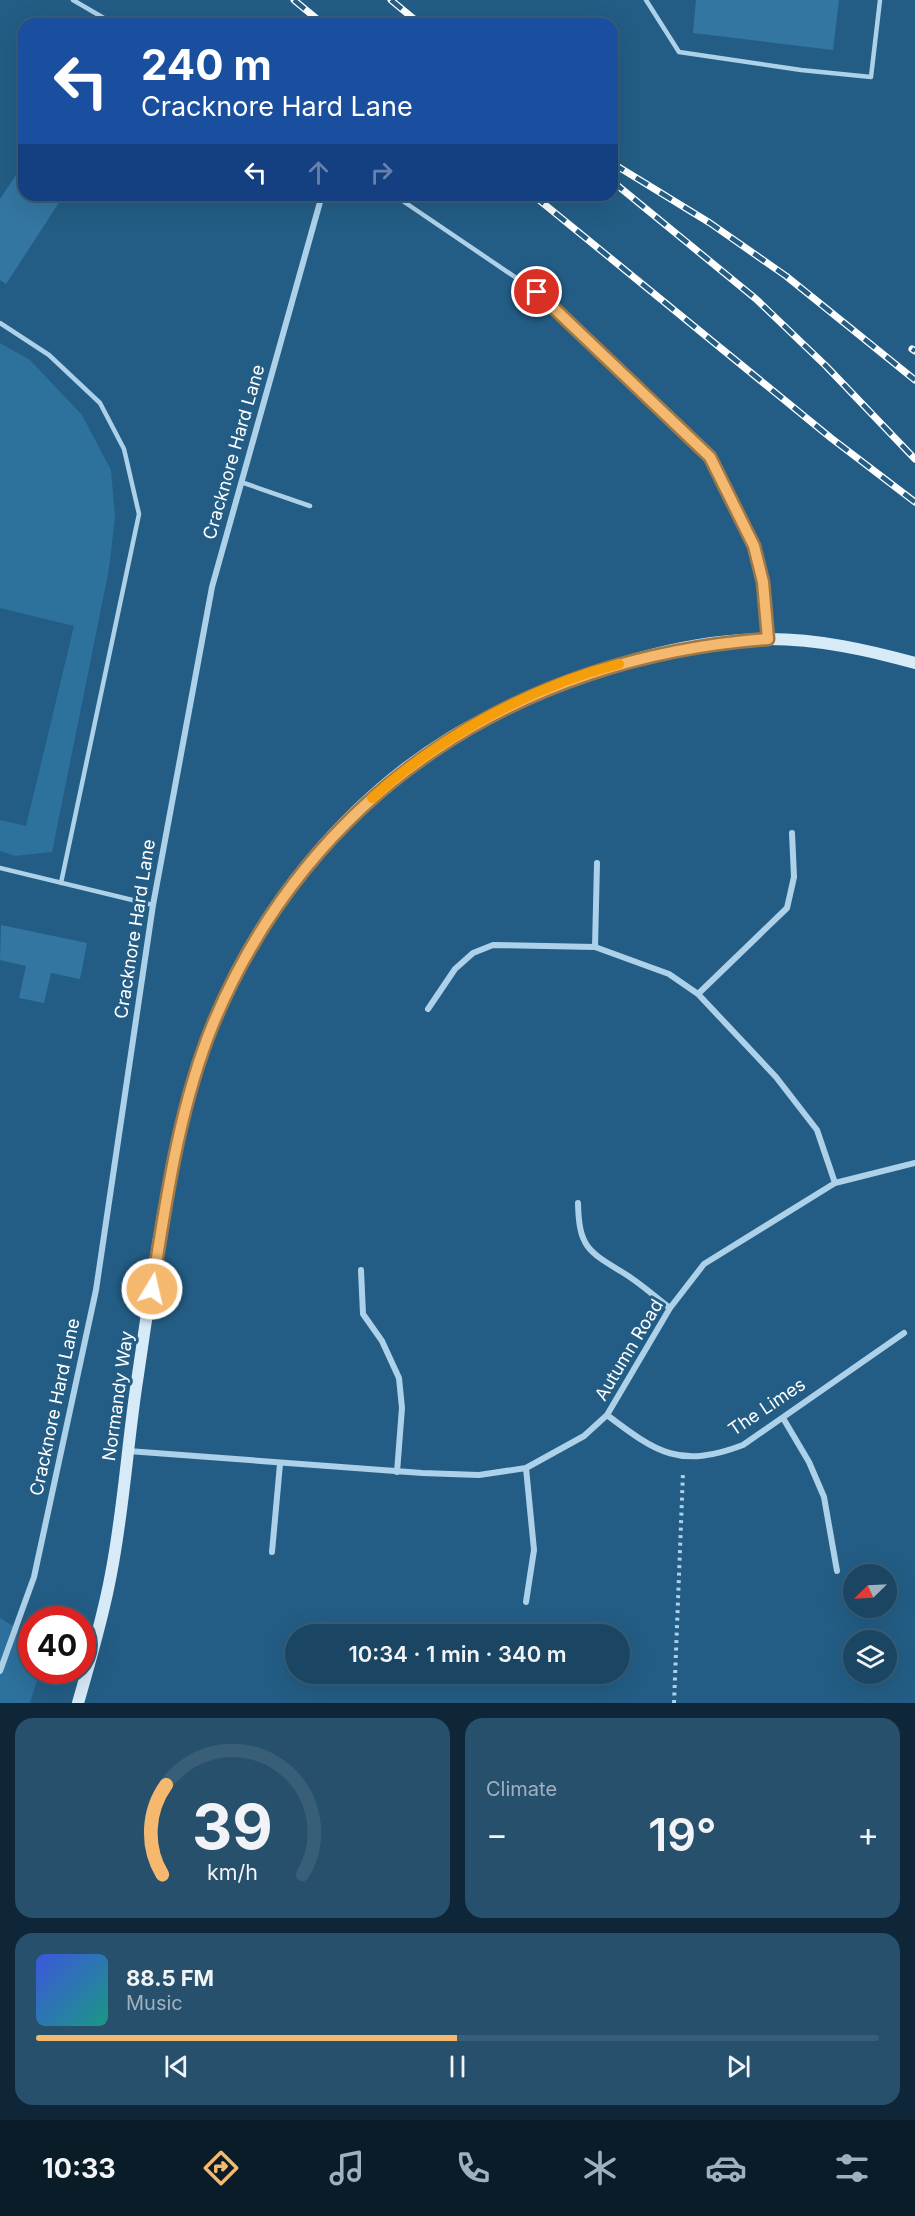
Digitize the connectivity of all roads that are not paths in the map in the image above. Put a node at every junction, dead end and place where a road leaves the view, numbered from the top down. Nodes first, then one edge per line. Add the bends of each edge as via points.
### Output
1 (73, 0) edge
2 (646, 0) edge
3 (880, 0) edge
4 (104, 18) edge
5 (320, 201) edge
6 (403, 201) edge
7 (0, 323) edge
8 (241, 482) junction
9 (310, 506) dead end
10 (768, 639) junction
11 (915, 663) edge
12 (792, 833) dead end
13 (597, 863) dead end
14 (0, 868) edge
15 (61, 883) junction
16 (153, 905) junction
17 (595, 947) junction
18 (698, 994) junction
19 (428, 1009) dead end
20 (915, 1163) edge
21 (835, 1183) junction
22 (578, 1203) dead end
23 (361, 1270) dead end
24 (670, 1308) junction
25 (904, 1333) dead end
26 (608, 1415) junction
27 (783, 1418) junction
28 (128, 1451) junction
29 (280, 1464) junction
30 (526, 1468) junction
31 (397, 1472) junction
32 (273, 1552) dead end
33 (837, 1571) dead end
34 (526, 1602) dead end
35 (0, 1671) edge
36 (78, 1703) edge

1 - 4 lane
2 - 3 lane via 679,52 871,77
5 - 8 street, Cracknore Hard Lane
6 - 10 lane via 537,292 710,457 754,546 763,582
7 - 15 lane via 49,355 100,403 124,449 139,514
8 - 9 lane
8 - 16 street, Cracknore Hard Lane via 212,587
10 - 11 street, Normandy Way via 847,646
10 - 28 street, Normandy Way via 691,646 610,666 495,713 452,736 385,786 351,817 291,886 244,958 199,1067 168,1192
12 - 18 street via 794,877 787,908
13 - 17 street
14 - 15 lane
15 - 16 lane
16 - 35 street, Cracknore Hard Lane via 96,1290 34,1577
17 - 18 street via 669,974
17 - 19 street via 493,945 473,953 455,969
18 - 21 street via 776,1077 817,1130
20 - 21 street, Autumn Road
21 - 24 street, Autumn Road via 704,1264
22 - 24 street via 579,1227 587,1247
23 - 31 street via 363,1314 382,1341 399,1378 402,1408
24 - 26 street, Autumn Road
25 - 27 street, The Limes
26 - 27 street, The Limes via 658,1451 685,1456 715,1456 743,1445
26 - 30 street, Autumn Road via 584,1436
27 - 33 street via 824,1497
28 - 29 street, Autumn Road
28 - 36 street, Normandy Way via 111,1575
29 - 31 street, Autumn Road
29 - 32 street
30 - 31 street, Autumn Road via 478,1475
30 - 34 street via 534,1550

